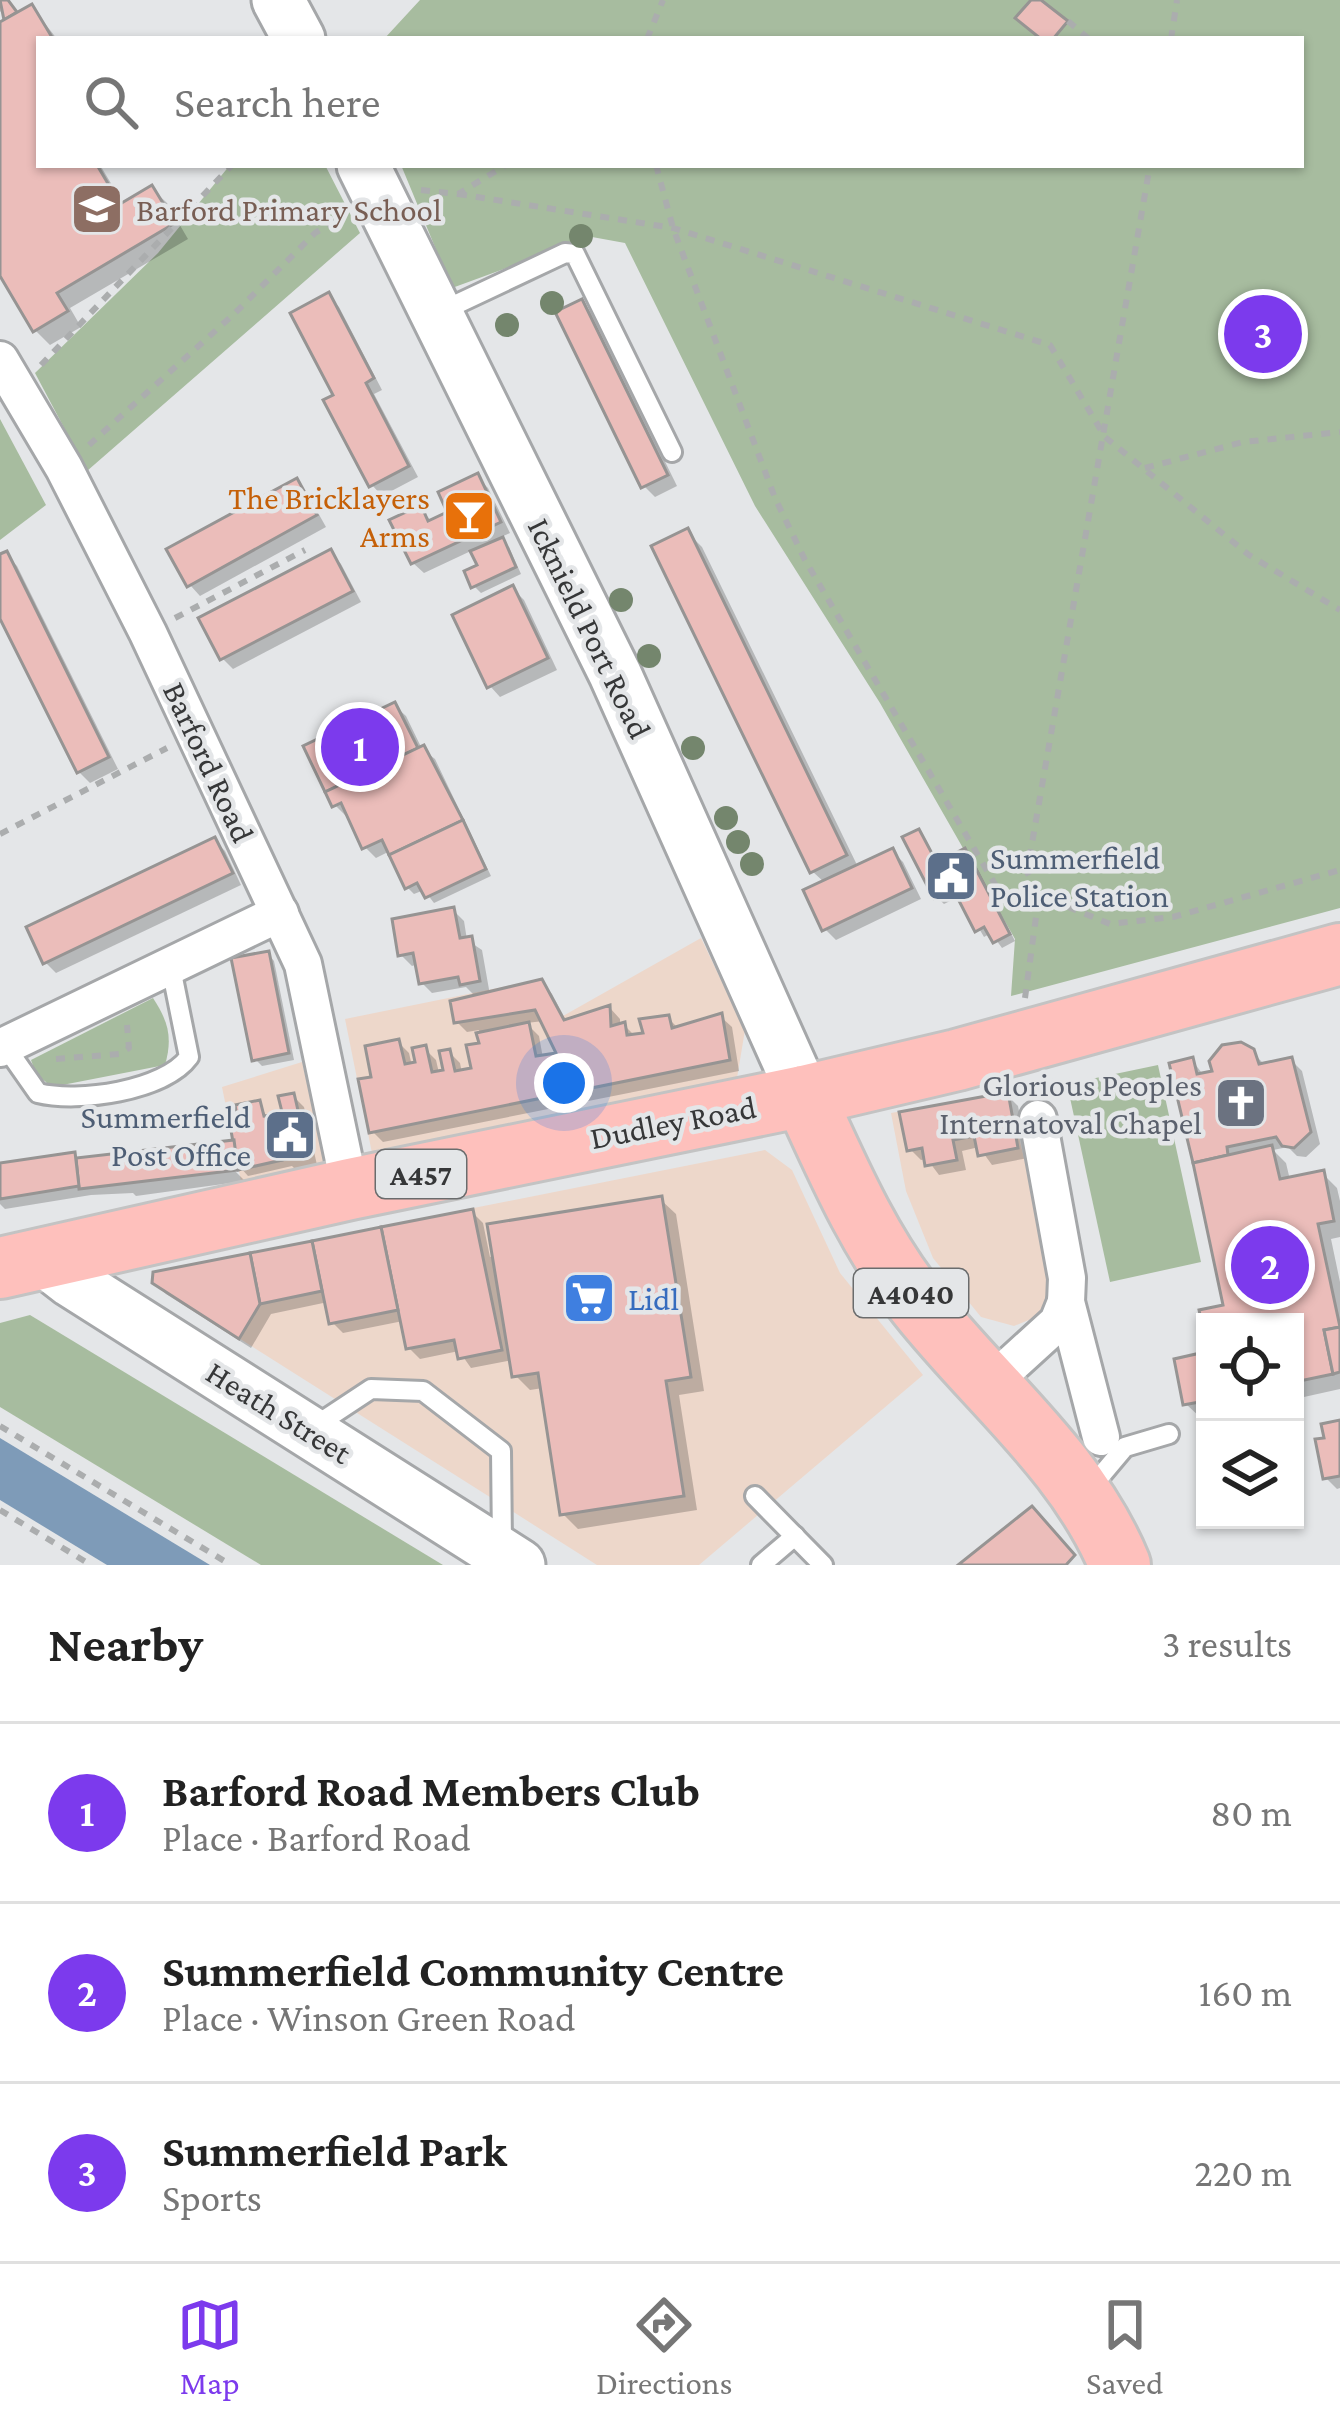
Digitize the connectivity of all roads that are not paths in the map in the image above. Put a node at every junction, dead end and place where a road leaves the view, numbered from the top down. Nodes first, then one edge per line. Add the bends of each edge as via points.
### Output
1 (278, 0) edge
2 (296, 36) edge
3 (371, 182) edge
4 (435, 314) junction
5 (9, 375) edge
6 (672, 452) dead end
7 (280, 913) junction
8 (1340, 954) edge
9 (170, 963) junction
10 (3, 1047) edge
11 (804, 1096) junction
12 (1038, 1119) dead end
13 (350, 1190) junction
14 (20, 1263) edge
15 (1066, 1302) junction
16 (991, 1383) junction
17 (308, 1430) junction
18 (1169, 1434) dead end
19 (1101, 1437) dead end
20 (755, 1496) dead end
21 (1082, 1498) junction
22 (795, 1535) junction
23 (510, 1560) edge
24 (760, 1565) edge
25 (823, 1565) edge
26 (1120, 1565) edge

1 - 2 main road
3 - 4 main road, Icknield Port Road
4 - 6 lane via 575,254
4 - 11 main road, Icknield Port Road via 615,674
5 - 7 street, Barford Road via 148,633
7 - 9 street
7 - 13 street, Barford Road via 303,964
8 - 11 main road, Dudley Road / A457
9 - 10 street
9 - 10 lane via 189,1057 168,1077 54,1097 38,1093
11 - 13 main road, Dudley Road / A457
11 - 16 main road, A4040 via 850,1198 918,1304
12 - 15 street
13 - 14 main road, Dudley Road / A457
14 - 17 main road, Heath Street
15 - 16 street via 1058,1322
15 - 19 street
16 - 21 main road, A4040
17 - 23 main road, Heath Street
17 - 23 lane via 371,1389 423,1391 501,1450
18 - 21 lane via 1125,1448
20 - 22 lane
21 - 26 main road, A4040
22 - 24 lane
22 - 25 lane

